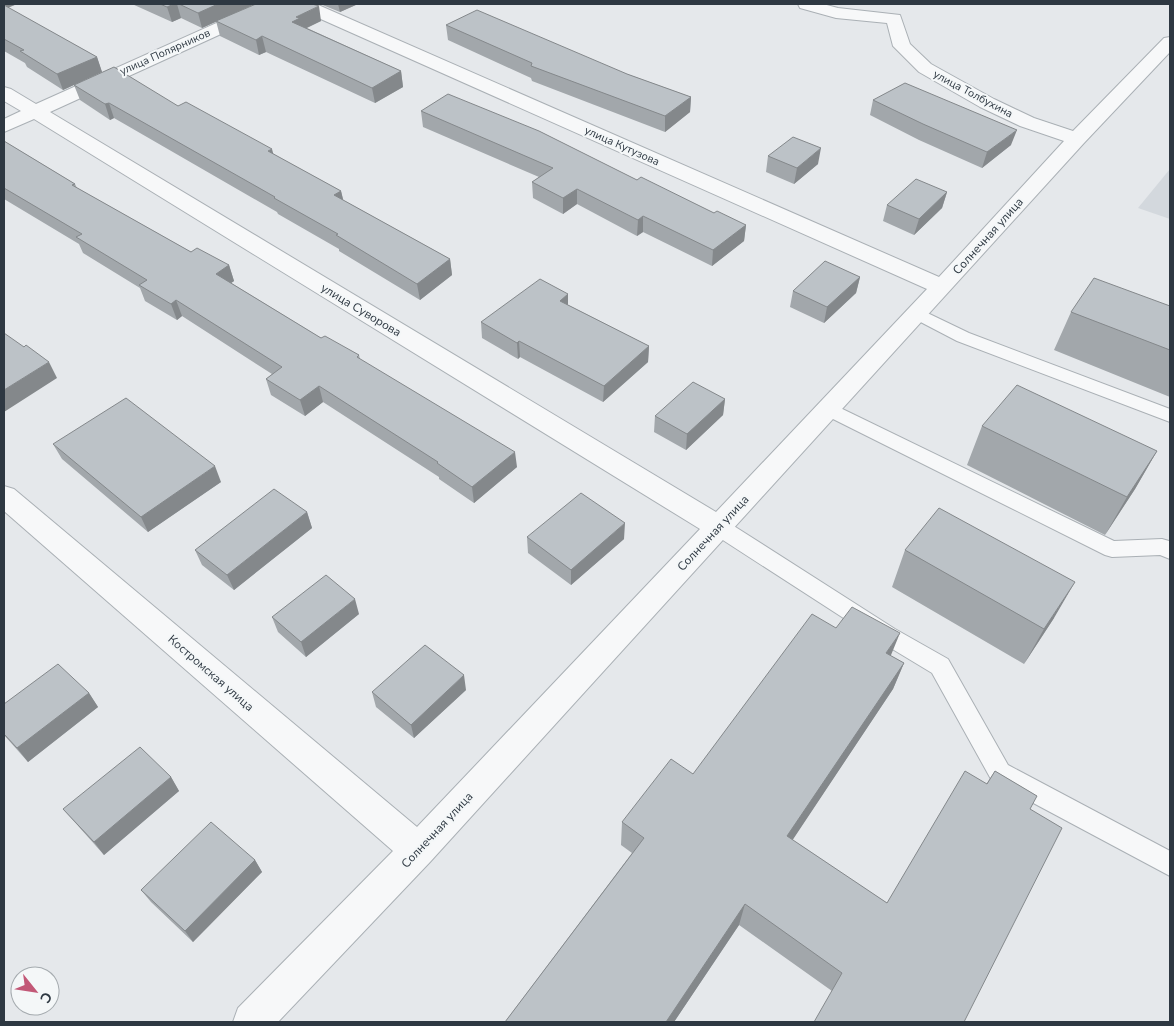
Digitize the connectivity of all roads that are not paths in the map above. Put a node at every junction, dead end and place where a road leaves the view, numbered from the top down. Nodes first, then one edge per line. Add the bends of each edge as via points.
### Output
1 (272, 4) edge
2 (302, 4) edge
3 (806, 4) edge
4 (898, 12) edge
5 (1170, 42) edge
6 (4, 94) edge
7 (34, 111) junction
8 (4, 126) edge
9 (1077, 139) junction
10 (942, 287) junction
11 (917, 313) junction
12 (828, 408) junction
13 (1170, 416) edge
14 (4, 496) edge
15 (719, 527) junction
16 (1170, 551) edge
17 (418, 850) junction
18 (1170, 864) edge
19 (252, 1022) edge

1 - 7 street, улица Полярников
2 - 10 street, улица Кутузова
3 - 4 street, улица Толбухина via 836,13
4 - 9 street, улица Толбухина via 902,46 924,68 1003,111
5 - 9 street, Солнечная улица
6 - 7 street, улица Суворова
7 - 8 street, улица Полярников
7 - 15 street, улица Суворова
9 - 10 street, Солнечная улица
10 - 11 street, Солнечная улица
11 - 12 street, Солнечная улица
11 - 13 lane via 963,337
12 - 15 street, Солнечная улица
12 - 16 lane via 1112,549 1162,547
14 - 17 street, Костромская улица
15 - 17 street, Солнечная улица
15 - 18 lane via 940,666 1000,773
17 - 19 street, Солнечная улица

